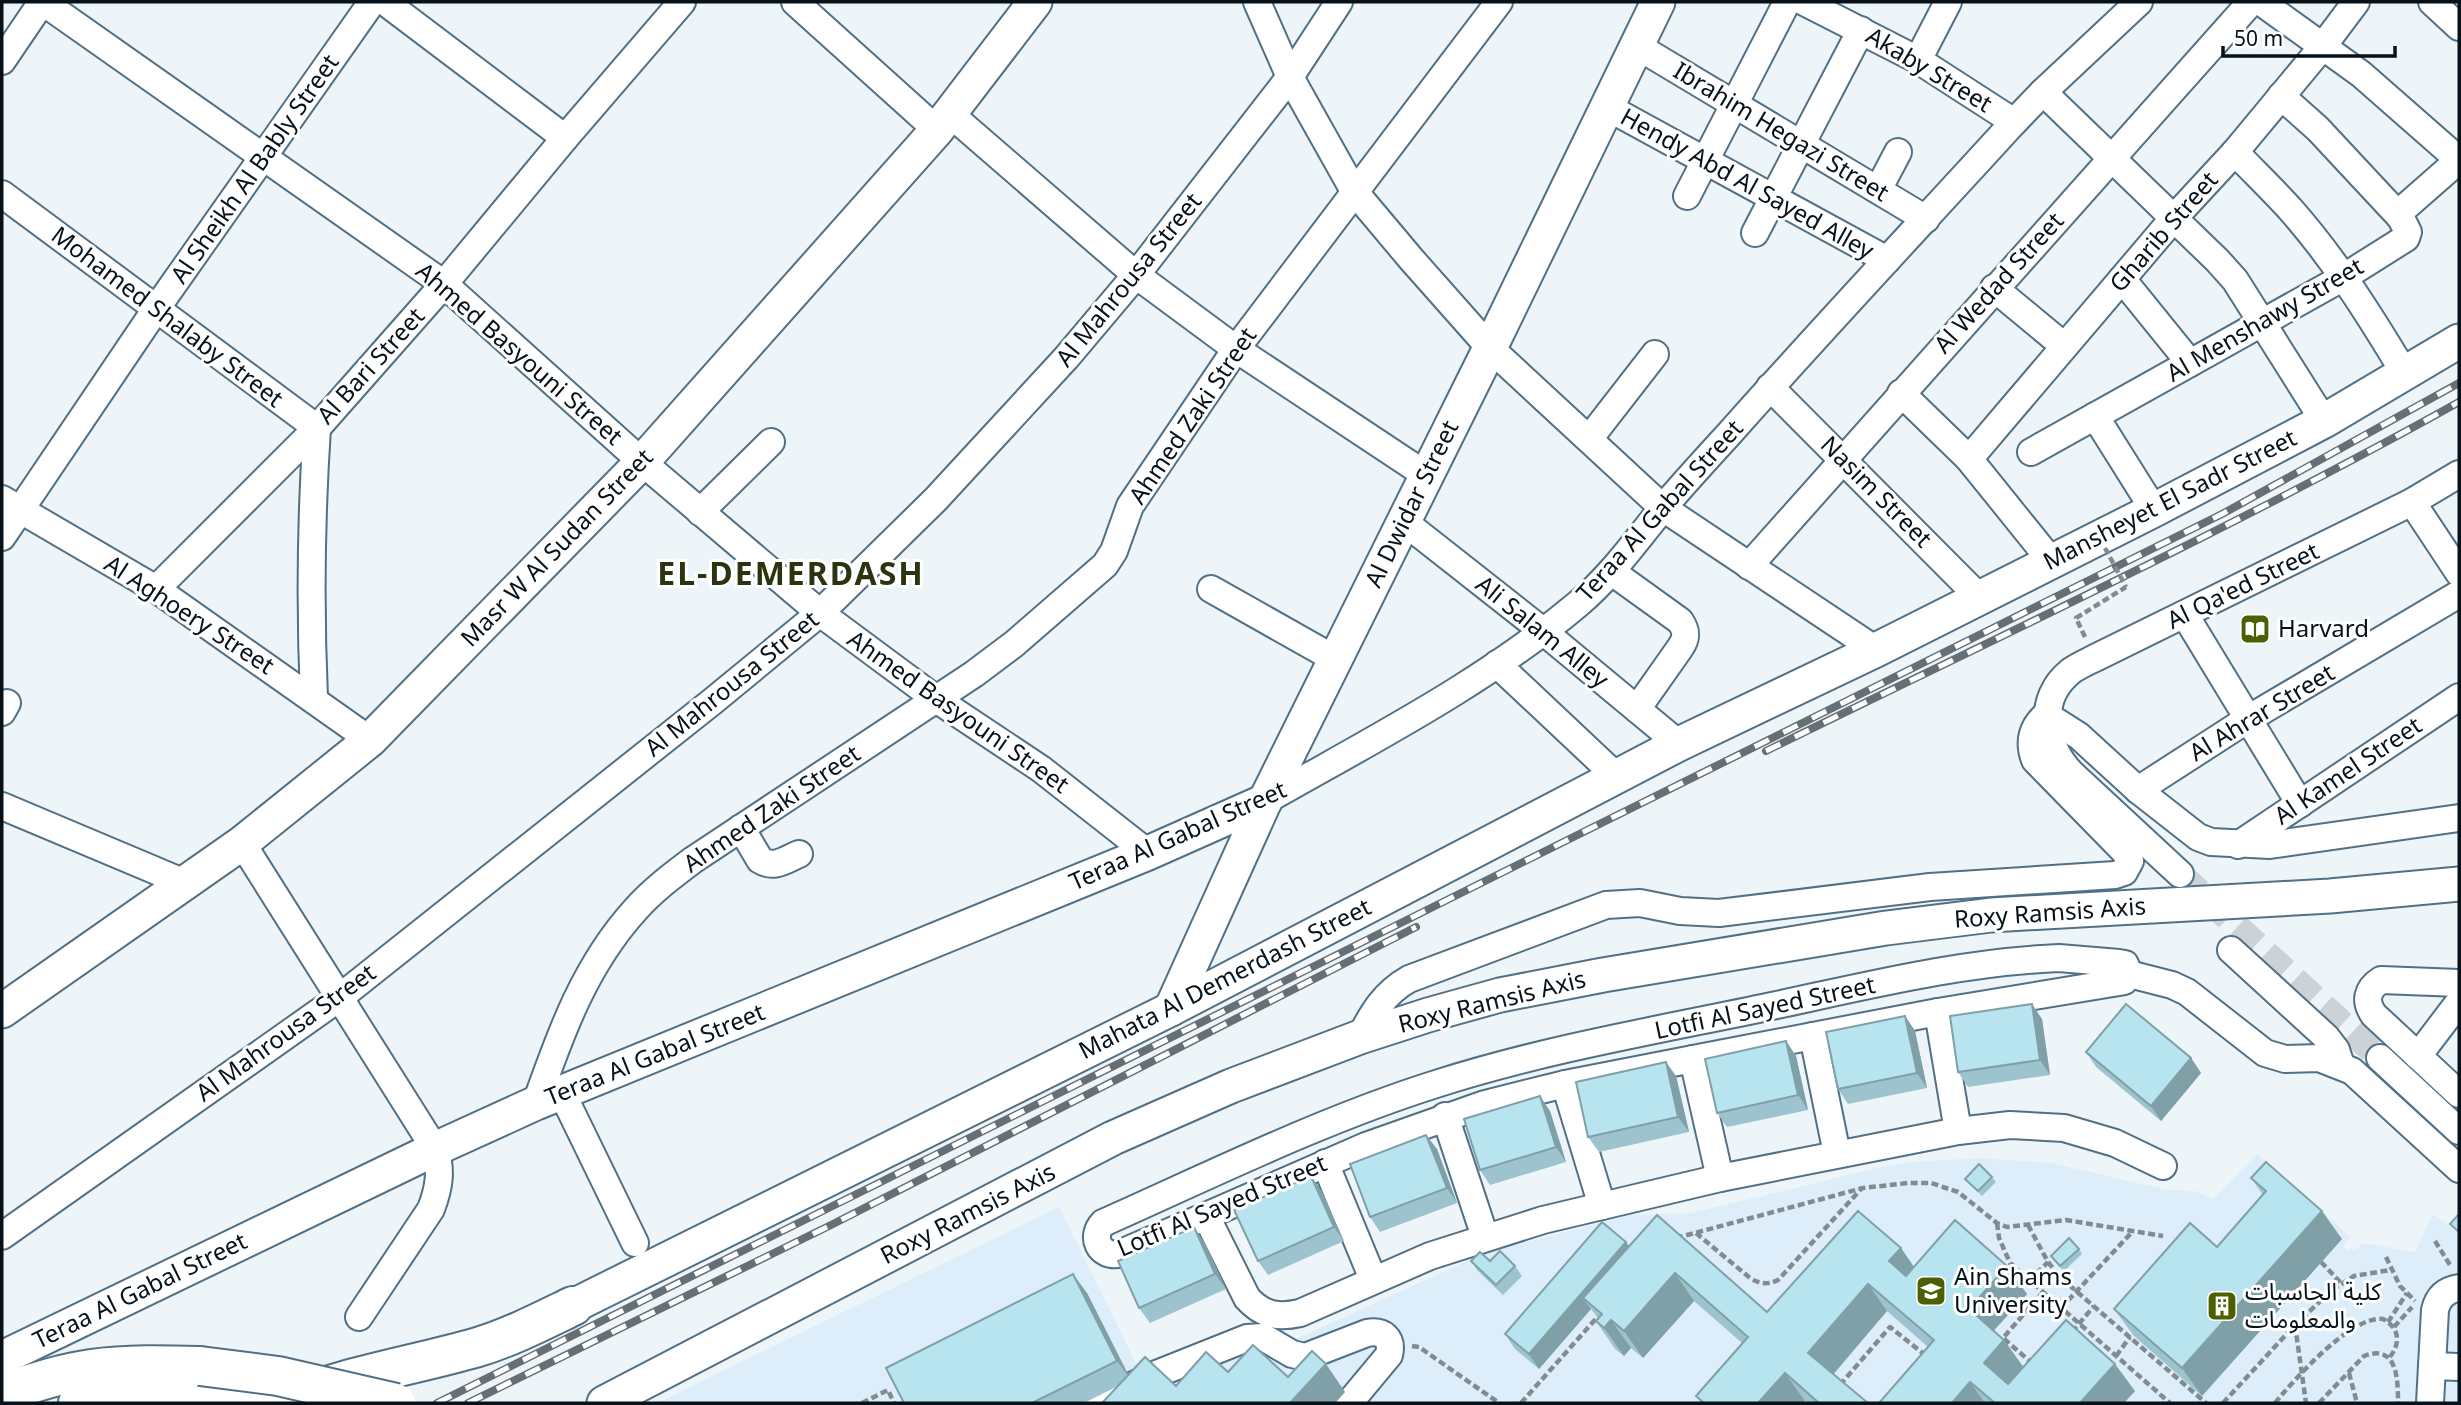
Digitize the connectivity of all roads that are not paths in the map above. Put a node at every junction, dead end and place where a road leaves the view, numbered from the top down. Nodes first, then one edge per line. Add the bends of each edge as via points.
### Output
1 (42, 2) edge
2 (372, 2) edge
3 (385, 2) edge
4 (682, 2) edge
5 (795, 2) edge
6 (1035, 2) edge
7 (1257, 2) edge
8 (1339, 2) edge
9 (1499, 2) edge
10 (1658, 2) edge
11 (1787, 2) edge
12 (1804, 2) edge
13 (1948, 2) edge
14 (2251, 2) edge
15 (2261, 2) edge
16 (2356, 2) edge
17 (2432, 2) edge
18 (2134, 3) edge
19 (1835, 8) edge
20 (2459, 27) edge
21 (1861, 30) junction
22 (1637, 46) junction
23 (2323, 46) junction
24 (1918, 60) junction
25 (2, 61) edge
26 (1290, 77) junction
27 (2043, 92) junction
28 (2281, 96) junction
29 (1735, 103) junction
30 (1607, 107) junction
31 (943, 122) junction
32 (2014, 122) junction
33 (565, 138) junction
34 (1802, 144) junction
35 (1898, 152) dead end
36 (2235, 152) junction
37 (264, 155) junction
38 (2110, 157) junction
39 (2459, 160) edge
40 (1705, 161) junction
41 (1878, 190) junction
42 (1354, 191) junction
43 (2, 194) edge
44 (1687, 196) dead end
45 (1773, 198) junction
46 (2401, 218) junction
47 (1926, 219) junction
48 (2173, 219) junction
49 (1755, 233) dead end
50 (1887, 260) junction
51 (1136, 275) junction
52 (2344, 277) junction
53 (2122, 279) junction
54 (444, 284) junction
55 (1994, 288) junction
56 (156, 310) junction
57 (2263, 322) junction
58 (2459, 341) edge
59 (2064, 346) junction
60 (1490, 348) junction
61 (1236, 349) junction
62 (1655, 354) dead end
63 (2190, 363) junction
64 (2404, 374) junction
65 (1770, 387) junction
66 (1901, 393) junction
67 (2095, 416) junction
68 (2324, 421) junction
69 (317, 428) junction
70 (1589, 439) junction
71 (771, 442) dead end
72 (2031, 452) dead end
73 (1842, 459) junction
74 (1969, 459) junction
75 (642, 462) junction
76 (2459, 474) edge
77 (1426, 475) junction
78 (2412, 502) junction
79 (10, 504) edge
80 (1663, 508) junction
81 (2154, 510) junction
82 (700, 512) junction
83 (1403, 521) junction
84 (2, 537) edge
85 (2052, 562) junction
86 (1749, 566) junction
87 (1612, 572) junction
88 (2459, 573) edge
89 (156, 589) junction
90 (1211, 589) dead end
91 (2459, 594) edge
92 (1980, 598) junction
93 (820, 613) junction
94 (2185, 615) junction
95 (1544, 632) junction
96 (1876, 650) junction
97 (1335, 659) junction
98 (1497, 664) junction
99 (2459, 697) edge
100 (314, 698) junction
101 (936, 699) junction
102 (1637, 709) junction
103 (2046, 715) junction
104 (2248, 719) junction
105 (370, 740) junction
106 (1679, 744) junction
107 (1616, 776) junction
108 (2138, 790) junction
109 (1265, 801) junction
110 (2300, 804) junction
111 (2, 806) edge
112 (2459, 818) edge
113 (741, 828) junction
114 (242, 843) junction
115 (2238, 845) junction
116 (1148, 853) junction
117 (799, 854) dead end
118 (2180, 874) tunnel mouth
119 (185, 883) junction
120 (2459, 884) edge
121 (2231, 950) dead end
122 (2129, 974) junction
123 (2459, 983) edge
124 (339, 998) junction
125 (2459, 1002) edge
126 (1171, 1009) junction
127 (2, 1011) edge
128 (1938, 1012) junction
129 (1813, 1036) junction
130 (1360, 1037) junction
131 (2418, 1056) junction
132 (2380, 1058) tunnel mouth
133 (1693, 1059) junction
134 (2341, 1065) junction
135 (1565, 1084) junction
136 (2459, 1094) edge
137 (549, 1098) junction
138 (1446, 1116) junction
139 (1958, 1131) junction
140 (2459, 1131) edge
141 (435, 1149) junction
142 (1837, 1154) junction
143 (1325, 1163) junction
144 (2163, 1166) dead end
145 (2459, 1169) edge
146 (1720, 1178) junction
147 (1602, 1206) junction
148 (1206, 1216) junction
149 (2, 1236) edge
150 (1485, 1237) junction
151 (635, 1244) dead end
152 (1373, 1279) junction
153 (2456, 1279) edge
154 (573, 1307) joint
155 (359, 1317) dead end
156 (2, 1358) edge
157 (2432, 1366) junction
158 (2459, 1367) edge
159 (2, 1393) edge
160 (78, 1403) edge
161 (247, 1403) edge
162 (280, 1403) edge
163 (396, 1403) edge
164 (604, 1403) edge
165 (1098, 1403) edge
166 (1349, 1403) edge
167 (2430, 1403) edge

1 - 25 street
1 - 37 street, Ahmed Basyouni Street
2 - 37 street, Al Sheikh Al Bably Street
3 - 33 street
4 - 33 street, Al Bari Street
5 - 31 street
6 - 31 main road, Masr W Al Sudan Street
7 - 26 street
8 - 26 street, Al Mahrousa Street
9 - 42 street, Ahmed Zaki Street
10 - 22 main road, Al Dwidar Street
11 - 29 street
12 - 19 street, Akaby Street
13 - 24 street
14 - 38 street, Al Wedad Street
15 - 23 street
16 - 23 street, Gharib Street
17 - 20 street
18 - 27 street, Teraa Al Gabal Street
19 - 21 street, Akaby Street
21 - 24 street, Akaby Street
21 - 34 street
22 - 29 street, Ibrahim Hegazi Street
22 - 30 main road, Al Dwidar Street
23 - 28 street, Gharib Street
23 - 39 street
24 - 32 street, Akaby Street
26 - 42 street
26 - 51 street, Al Mahrousa Street
27 - 32 street, Teraa Al Gabal Street
27 - 38 street
28 - 36 street, Gharib Street
28 - 46 street
29 - 34 street, Ibrahim Hegazi Street
29 - 40 street
30 - 40 street, Hendy Abd Al Sayed Alley
30 - 60 main road, Al Dwidar Street
31 - 51 street
31 - 75 main road, Masr W Al Sudan Street
32 - 47 street, Teraa Al Gabal Street
33 - 54 street, Al Bari Street
34 - 41 street, Ibrahim Hegazi Street
34 - 45 street
35 - 41 street
36 - 48 street, Gharib Street
36 - 52 street via 2291,210
37 - 54 street, Ahmed Basyouni Street
37 - 56 street, Al Sheikh Al Bably Street
38 - 48 street
38 - 55 street, Al Wedad Street
39 - 46 street, Al Menshawy Street via 2404,207
40 - 44 street
40 - 45 street, Hendy Abd Al Sayed Alley
41 - 47 street, Ibrahim Hegazi Street
42 - 60 street
42 - 61 street, Ahmed Zaki Street
43 - 56 street, Mohamed Shalaby Street
45 - 49 street
45 - 50 street, Hendy Abd Al Sayed Alley
46 - 52 street, Al Menshawy Street via 2406,238
47 - 50 street, Teraa Al Gabal Street
48 - 53 street, Gharib Street
48 - 57 street via 2235,280
50 - 65 street, Teraa Al Gabal Street
51 - 61 street
51 - 93 street, Al Mahrousa Street via 936,499
52 - 57 street, Al Menshawy Street
52 - 64 street
53 - 59 street, Gharib Street
53 - 63 street
54 - 69 street, Al Bari Street
54 - 75 street, Ahmed Basyouni Street
55 - 59 street
55 - 66 street, Al Wedad Street
56 - 69 street, Mohamed Shalaby Street
56 - 79 street, Al Sheikh Al Bably Street
57 - 63 street, Al Menshawy Street
57 - 68 street
58 - 64 main road, Mansheyet El Sadr Street
59 - 74 street, Gharib Street
60 - 70 street
60 - 77 main road, Al Dwidar Street
61 - 77 street
61 - 101 street, Ahmed Zaki Street via 1130,506 1105,565 1014,644
62 - 70 street
63 - 67 street, Al Menshawy Street
64 - 68 main road, Mansheyet El Sadr Street
65 - 73 street, Nasim Street
65 - 80 street, Teraa Al Gabal Street
66 - 73 street, Al Wedad Street
66 - 74 street
67 - 72 street, Al Menshawy Street
67 - 81 street
68 - 81 main road, Mansheyet El Sadr Street
69 - 89 street, Al Bari Street
69 - 100 street via 310,608
70 - 80 street
71 - 82 street
73 - 86 street, Al Wedad Street
73 - 92 street, Nasim Street
74 - 85 street
75 - 82 street, Ahmed Basyouni Street
75 - 105 main road, Masr W Al Sudan Street
76 - 78 street, Al Qa'ed Street
77 - 83 main road, Al Dwidar Street
78 - 88 street
78 - 94 street, Al Qa'ed Street
79 - 84 street, Al Sheikh Al Bably Street
79 - 89 street, Al Aghoery Street
80 - 86 street
80 - 87 street, Teraa Al Gabal Street
81 - 85 main road, Mansheyet El Sadr Street
82 - 93 street, Ahmed Basyouni Street
83 - 95 street, Ali Salam Alley
83 - 97 main road, Al Dwidar Street
85 - 92 main road, Mansheyet El Sadr Street
86 - 96 street
87 - 95 street, Teraa Al Gabal Street
87 - 102 street via 1686,629 1686,640
89 - 100 street, Al Aghoery Street
90 - 97 street
91 - 104 street, Al Ahrar Street
92 - 96 main road, Mansheyet El Sadr Street
93 - 101 street, Ahmed Basyouni Street
93 - 124 street, Al Mahrousa Street
94 - 103 street, Al Qa'ed Street via 2070,672 2054,692
94 - 104 street
95 - 98 street, Teraa Al Gabal Street
95 - 102 street, Ali Salam Alley
96 - 106 main road, Mahata Al Demerdash Street
97 - 109 main road, Al Dwidar Street
98 - 107 street
98 - 109 street, Teraa Al Gabal Street
99 - 110 street, Al Kamel Street
100 - 105 street, Al Aghoery Street
101 - 113 street, Ahmed Zaki Street
101 - 116 street, Ahmed Basyouni Street via 1041,769
102 - 106 street, Ali Salam Alley
103 - 108 street via 2079,736
103 - 118 street via 2051,743 2063,764
103 - 130 street, Al Qa'ed Street via 2032,736 2035,760 2128,856 2124,872 1930,887 1719,913 1640,903 1606,905 1409,979 1376,1007
104 - 108 street, Al Ahrar Street
104 - 110 street
105 - 114 main road, Masr W Al Sudan Street
106 - 107 main road, Mahata Al Demerdash Street
107 - 126 main road, Mahata Al Demerdash Street
108 - 115 street via 2198,837
109 - 116 main road, Teraa Al Gabal Street
109 - 126 main road, Al Dwidar Street
110 - 115 street, Al Kamel Street
111 - 119 street
112 - 115 street via 2270,845
113 - 117 street via 765,863 777,864
113 - 137 street, Ahmed Zaki Street via 663,884 616,933 566,1018
114 - 119 main road, Masr W Al Sudan Street
114 - 124 street
116 - 137 main road, Teraa Al Gabal Street
119 - 127 main road, Masr W Al Sudan Street
120 - 130 main road, Roxy Ramsis Axis via 2004,914 1886,928 1500,995
121 - 134 street via 2326,1037
122 - 128 street, Lotfi Al Sayed Street via 2119,982
122 - 134 street, Lotfi Al Sayed Street via 2187,992 2265,1053
122 - 148 street, Lotfi Al Sayed Street via 2125,964 2084,959 1965,966 1515,1061 1394,1098 1287,1142 1104,1223 1097,1231 1097,1242 1103,1251 1119,1254
123 - 131 street via 2381,981 2369,991 2374,1015
124 - 141 street
124 - 149 street, Al Mahrousa Street
125 - 131 street
126 - 154 main road, Mahata Al Demerdash Street
128 - 129 street, Lotfi Al Sayed Street
128 - 139 street
129 - 133 street, Lotfi Al Sayed Street
129 - 142 street
130 - 164 main road, Roxy Ramsis Axis via 1113,1138
131 - 136 street
132 - 140 street
133 - 135 street, Lotfi Al Sayed Street
133 - 146 street
134 - 145 street, Lotfi Al Sayed Street
135 - 138 street, Lotfi Al Sayed Street
135 - 147 street
137 - 141 main road, Teraa Al Gabal Street
137 - 151 street
138 - 143 street, Lotfi Al Sayed Street
138 - 150 street
139 - 142 street
139 - 144 street via 2011,1125 2064,1128 2115,1143
141 - 155 street via 440,1165 431,1209
141 - 156 main road, Teraa Al Gabal Street
142 - 146 street
143 - 148 street, Lotfi Al Sayed Street
143 - 152 street
146 - 147 street
147 - 150 street
148 - 152 street via 1247,1298 1270,1315 1300,1313
150 - 152 street
153 - 157 street via 2426,1306
154 - 162 highway, bridge via 480,1346
157 - 158 street
157 - 167 street
159 - 163 highway, bridge via 89,1369 200,1366 278,1376
160 - 161 highway via 143,1396
165 - 166 street via 1174,1366 1255,1336 1298,1357 1367,1333 1383,1334 1389,1339 1389,1355

